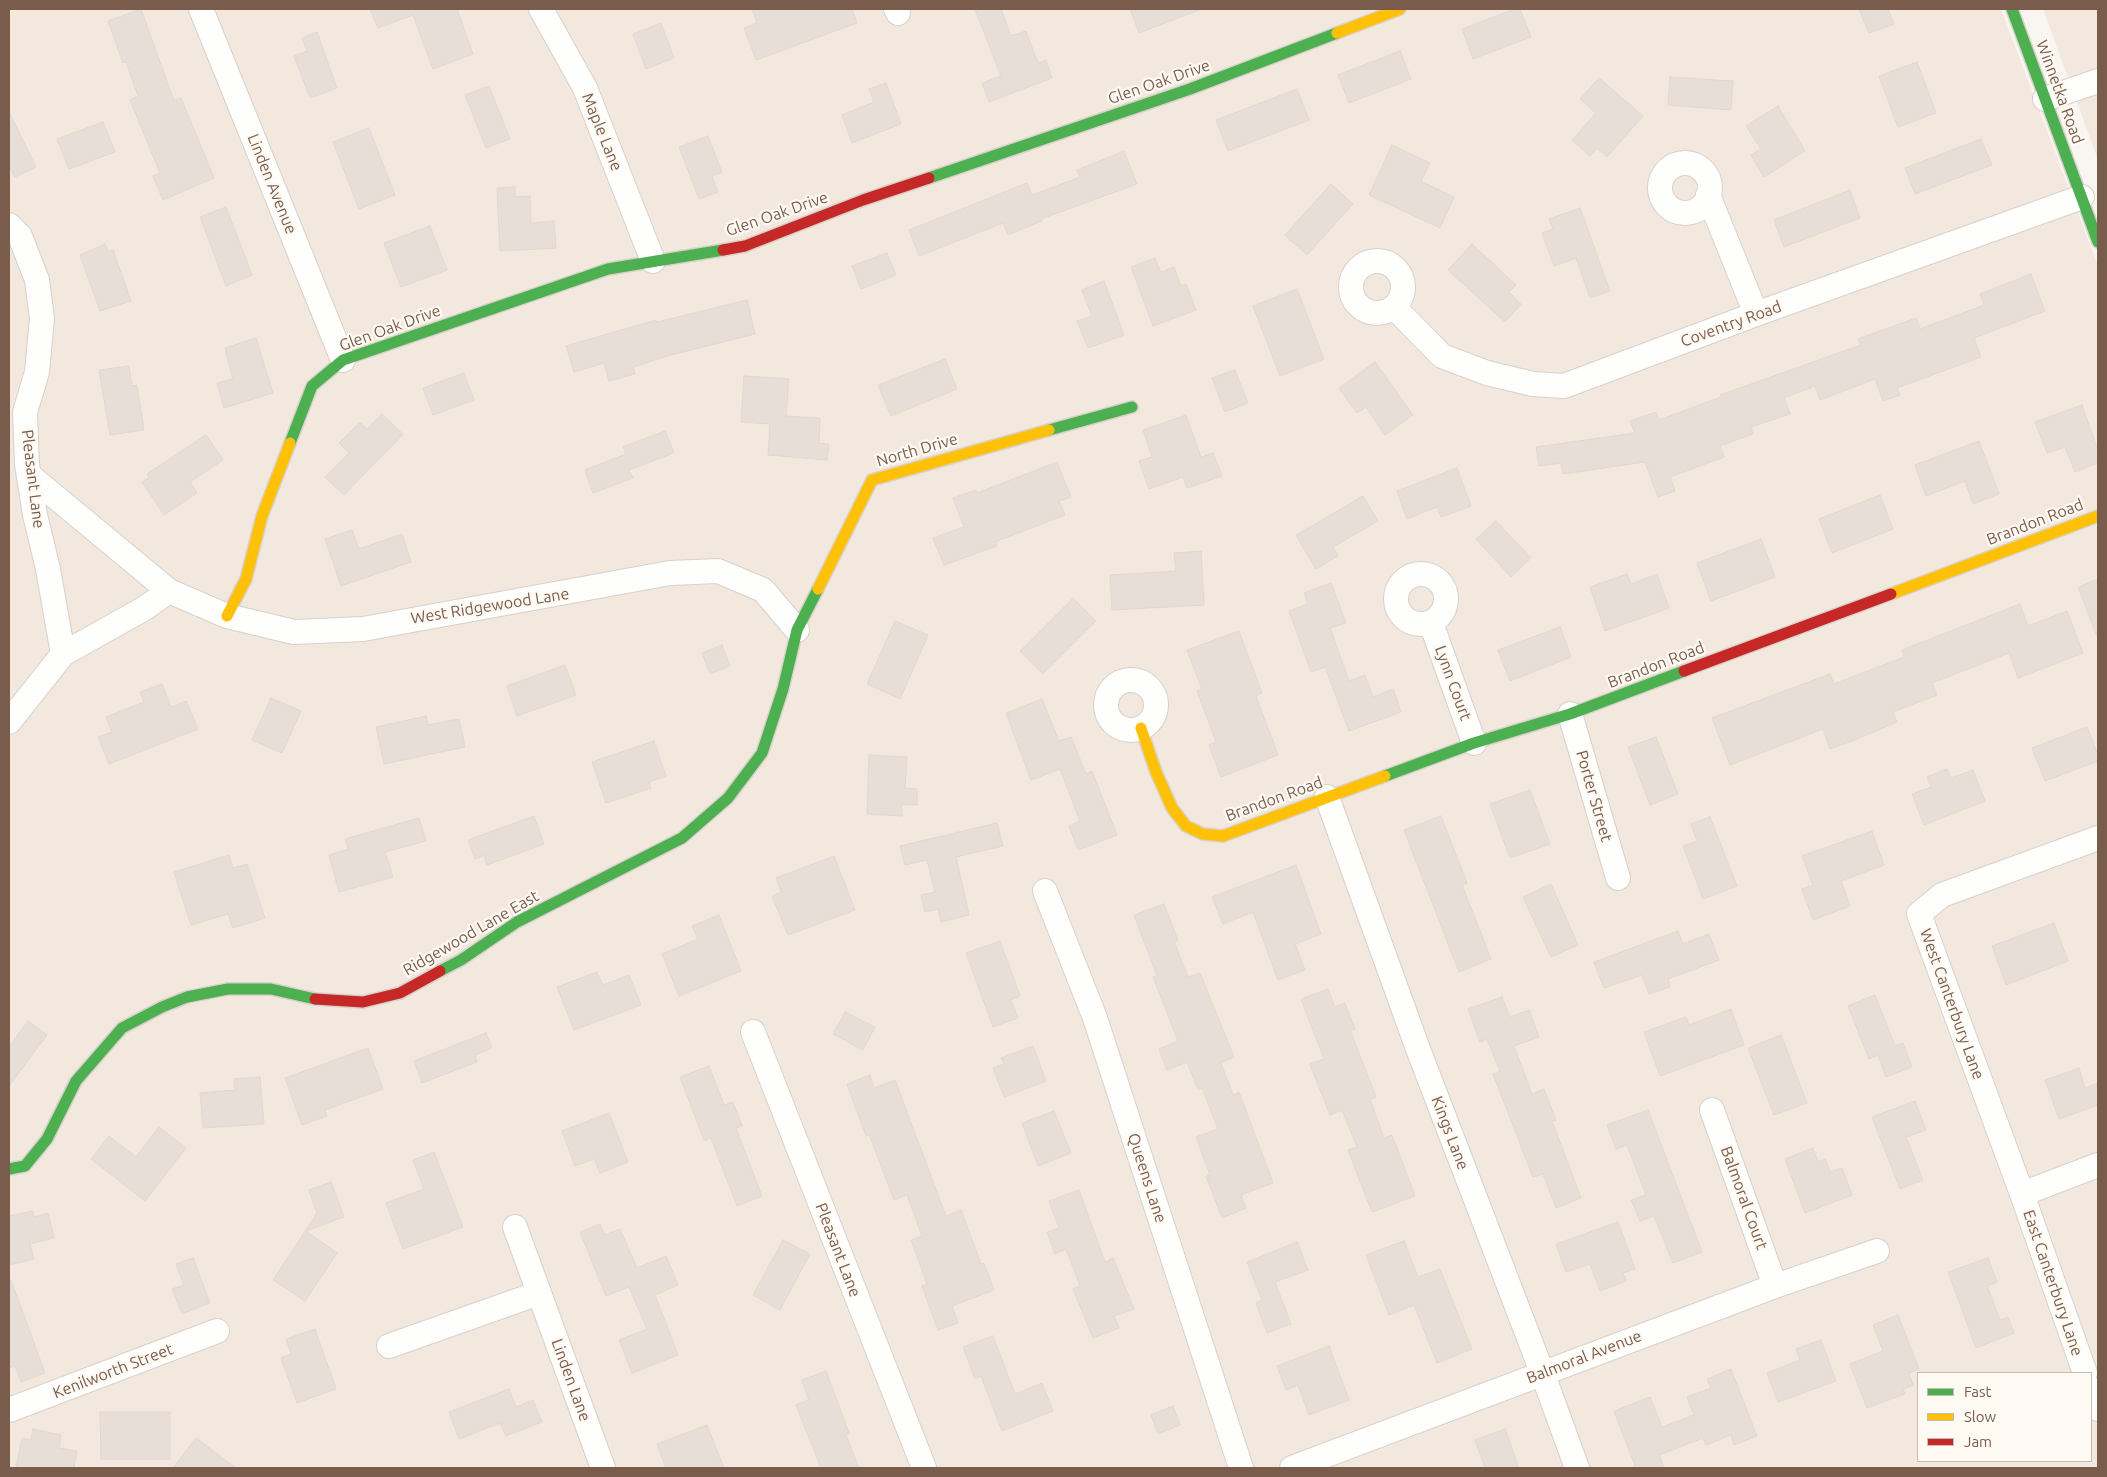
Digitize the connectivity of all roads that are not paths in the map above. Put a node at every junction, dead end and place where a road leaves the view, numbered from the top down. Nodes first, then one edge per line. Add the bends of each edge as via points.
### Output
1 (201, 9) edge
2 (541, 9) edge
3 (1400, 9) edge
4 (2012, 9) edge
5 (2098, 81) edge
6 (2045, 99) junction
7 (1708, 194) dead end
8 (2082, 197) junction
9 (9, 225) edge
10 (2098, 242) edge
11 (653, 260) junction
12 (1394, 307) dead end
13 (1756, 314) junction
14 (343, 360) junction
15 (1132, 407) dead end
16 (29, 476) junction
17 (2098, 516) edge
18 (168, 591) junction
19 (227, 616) junction
20 (1431, 623) dead end
21 (797, 630) junction
22 (64, 654) junction
23 (1570, 714) junction
24 (9, 722) edge
25 (1141, 728) dead end
26 (1474, 743) junction
27 (1327, 797) junction
28 (2098, 838) edge
29 (1618, 878) dead end
30 (1044, 891) dead end
31 (753, 1032) dead end
32 (1712, 1110) dead end
33 (2098, 1165) edge
34 (9, 1168) edge
35 (2022, 1194) junction
36 (515, 1227) dead end
37 (1877, 1251) dead end
38 (1775, 1286) junction
39 (539, 1293) junction
40 (217, 1331) dead end
41 (389, 1346) dead end
42 (1542, 1372) junction
43 (2085, 1372) edge
44 (2092, 1392) edge
45 (2098, 1409) edge
46 (9, 1410) edge
47 (603, 1468) edge
48 (924, 1468) edge
49 (1241, 1468) edge
50 (1292, 1468) edge
51 (1577, 1468) edge

1 - 14 street, Linden Avenue
2 - 11 street, Maple Lane via 585,88
3 - 11 street, Glen Oak Drive via 1190,89 873,197 744,246
4 - 6 street, Winnetka Road
5 - 6 street
6 - 8 street, Winnetka Road
7 - 13 street
8 - 10 street, Winnetka Road
8 - 13 street, Coventry Road
9 - 16 street, Pleasant Lane via 20,236 37,280 42,318 37,372 25,412
11 - 14 street, Glen Oak Drive via 608,268
12 - 13 street, Coventry Road via 1442,356 1487,373 1533,384 1564,386
14 - 19 street, Glen Oak Drive via 312,386 262,516 246,579
15 - 21 street, North Drive via 872,480
16 - 18 street, West Ridgewood Lane
16 - 22 street, Pleasant Lane
17 - 23 street, Brandon Road
18 - 19 street, West Ridgewood Lane
18 - 22 street via 145,608
19 - 21 street, West Ridgewood Lane via 294,632 363,629 670,573 718,572 763,590
20 - 26 street, Lynn Court
21 - 34 street, Ridgewood Lane East via 783,689 762,753 728,798 682,838 517,922 461,960 400,993 363,1002 318,1000 271,989 228,988 187,997 162,1007 122,1028 76,1081 47,1139 25,1166
22 - 24 street
23 - 26 street, Brandon Road
23 - 29 street, Porter Street
25 - 27 street, Brandon Road via 1172,808 1186,826 1203,834 1223,836
26 - 27 street, Brandon Road
27 - 42 street, Kings Lane via 1418,1049
28 - 35 street, West Canterbury Lane via 1942,895 1919,914
30 - 49 street, Queens Lane via 1095,1018
31 - 48 street, Pleasant Lane
32 - 38 street, Balmoral Court
33 - 35 street
35 - 43 street, East Canterbury Lane
36 - 39 street, Linden Lane
37 - 38 street, Balmoral Avenue
38 - 42 street, Balmoral Avenue
39 - 41 street
39 - 47 street, Linden Lane
40 - 46 street, Kenilworth Street
42 - 50 street, Balmoral Avenue
42 - 51 street, Kings Lane
44 - 45 street

